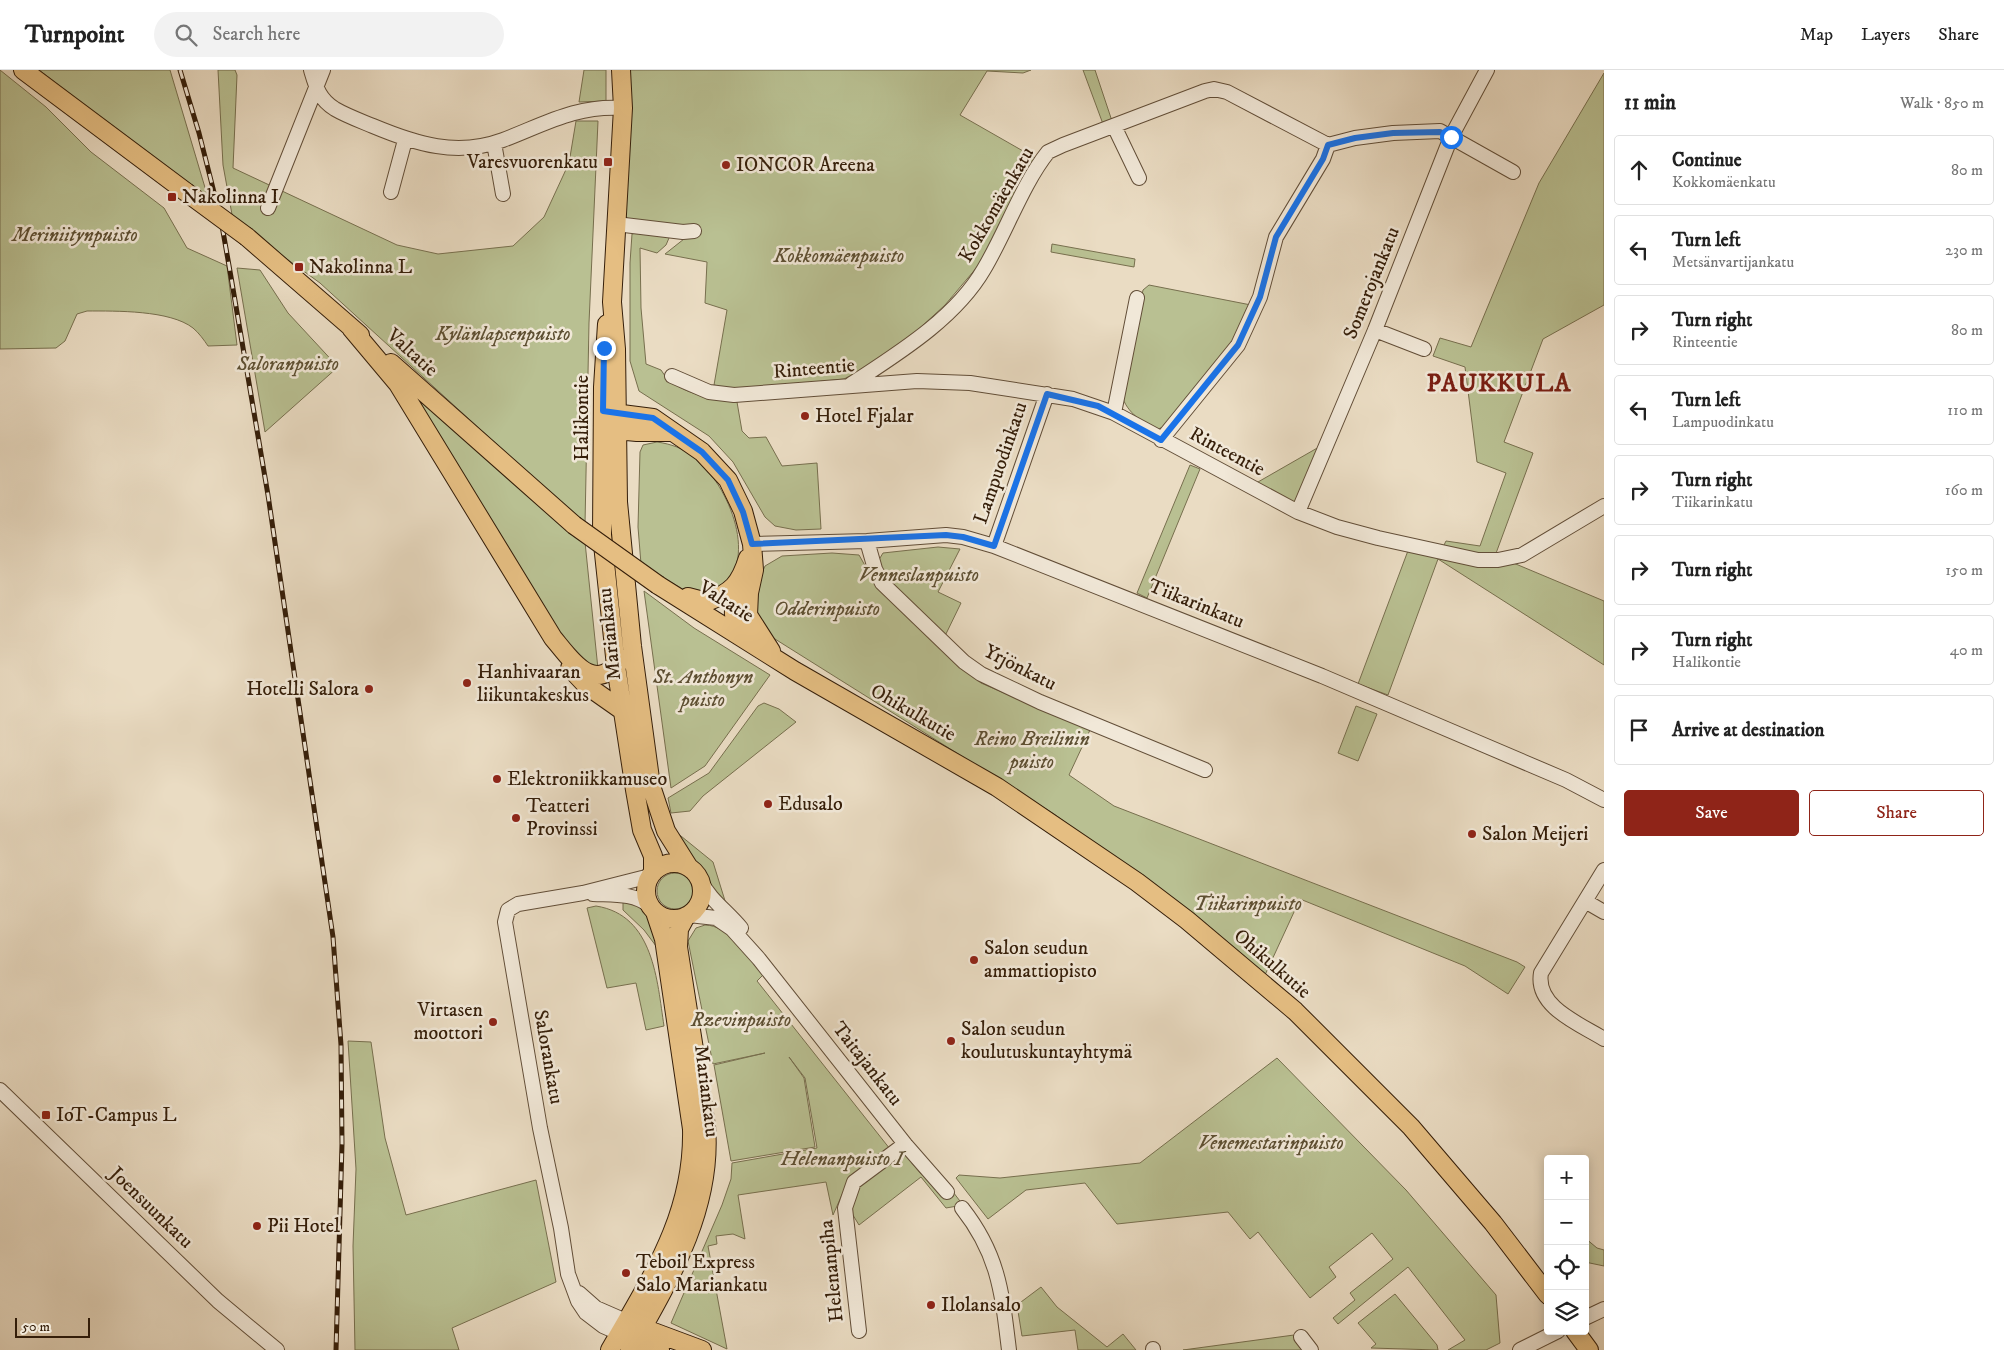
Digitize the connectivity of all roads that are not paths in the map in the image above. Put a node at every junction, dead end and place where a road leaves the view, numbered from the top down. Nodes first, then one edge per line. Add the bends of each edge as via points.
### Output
1 (23, 70) edge
2 (311, 70) edge
3 (323, 70) edge
4 (621, 70) edge
5 (1487, 70) edge
6 (315, 89) junction
7 (623, 108) junction
8 (1114, 126) junction
9 (1451, 137) junction
10 (405, 140) junction
11 (494, 143) junction
12 (1328, 145) junction
13 (1513, 172) dead end
14 (1139, 178) dead end
15 (391, 192) dead end
16 (503, 194) dead end
17 (268, 208) dead end
18 (616, 224) junction
19 (694, 231) dead end
20 (1137, 298) dead end
21 (612, 302) junction
22 (351, 328) junction
23 (1375, 330) junction
24 (1424, 349) dead end
25 (672, 376) dead end
26 (850, 386) junction
27 (617, 389) junction
28 (1047, 394) junction
29 (635, 414) junction
30 (1114, 414) junction
31 (610, 421) junction
32 (637, 432) junction
33 (673, 432) junction
34 (1161, 440) junction
35 (618, 454) junction
36 (1604, 506) edge
37 (1298, 512) junction
38 (602, 535) joint
39 (867, 541) junction
40 (752, 544) junction
41 (994, 546) junction
42 (742, 576) junction
43 (662, 588) junction
44 (742, 636) junction
45 (552, 638) junction
46 (632, 646) junction
47 (778, 659) junction
48 (616, 666) junction
49 (623, 711) junction
50 (1205, 770) dead end
51 (1604, 800) edge
52 (688, 866) junction
53 (1604, 870) edge
54 (652, 874) junction
55 (700, 880) junction
56 (583, 893) junction
57 (1586, 900) junction
58 (653, 909) junction
59 (1604, 912) edge
60 (688, 916) junction
61 (759, 959) junction
62 (1604, 1039) edge
63 (0, 1090) edge
64 (905, 1144) junction
65 (948, 1192) dead end
66 (962, 1208) dead end
67 (1544, 1290) edge
68 (1604, 1309) edge
69 (1589, 1316) edge
70 (859, 1331) dead end
71 (631, 1334) edge
72 (1550, 1335) edge
73 (1579, 1335) edge
74 (1301, 1337) dead end
75 (277, 1350) edge
76 (610, 1350) edge
77 (660, 1350) edge
78 (702, 1350) edge
79 (1009, 1350) edge
80 (1311, 1350) edge
81 (1520, 1350) edge
82 (1589, 1350) edge

1 - 22 main road, Valtatie, bridge via 247,237
2 - 6 street
3 - 6 street
4 - 7 main road, Halikontie
5 - 9 street, Somerojankatu
6 - 10 street via 325,102 339,111
6 - 17 street
7 - 11 street via 572,112
7 - 18 main road, Halikontie
8 - 12 street, Kokkomäenkatu via 1214,89 1233,94
8 - 14 street
8 - 26 street, Kokkomäenkatu via 1048,152 971,288 915,341
9 - 12 street via 1440,132 1393,133
9 - 13 street
9 - 23 street, Somerojankatu
10 - 11 street via 455,149
10 - 15 street
11 - 16 street
12 - 34 street via 1323,159 1276,237 1260,297 1238,345
18 - 19 street
18 - 21 main road, Halikontie
20 - 30 street
21 - 27 main road, Halikontie
21 - 31 main road, Halikontie via 604,348
22 - 43 main road, Valtatie, bridge via 574,525
22 - 45 main road via 398,384
23 - 24 street
23 - 37 street, Somerojankatu
25 - 26 street, Rinteentie via 708,392 734,396
26 - 28 street, Rinteentie via 917,381 970,383
27 - 29 main road
27 - 31 main road, Mariankatu
28 - 30 street, Rinteentie via 1073,399
28 - 41 street, Lampuodinkatu
29 - 31 main road
29 - 33 main road via 653,418
30 - 34 street, Rinteentie
31 - 32 main road
31 - 35 main road, Mariankatu
31 - 38 main road, Halikontie
32 - 33 main road
32 - 35 main road
33 - 40 main road via 702,452 728,480 743,512
34 - 37 street, Rinteentie
35 - 46 main road, Mariankatu via 618,502
36 - 37 street, Rinteentie via 1522,555 1498,560 1457,557 1337,527
38 - 48 main road, Mariankatu
39 - 40 street, Tiikarinkatu
39 - 41 street, Tiikarinkatu via 946,535
39 - 50 street, Yrjönkatu via 882,582 964,662 981,674
40 - 42 main road
40 - 47 main road via 754,570 748,616
41 - 51 street, Tiikarinkatu via 1322,676 1566,780
42 - 43 main road via 728,594 707,602
42 - 44 main road via 733,619
43 - 44 main road, Valtatie
44 - 47 main road, Valtatie
45 - 48 main road via 572,661 591,674 603,676
45 - 49 main road via 576,676
46 - 48 main road
46 - 52 main road, Mariankatu via 656,803 666,832
47 - 67 main road, Ohikulkutie via 997,787 1187,920 1295,1011 1411,1127 1493,1223
48 - 49 main road, Mariankatu
49 - 54 main road, Mariankatu via 640,820 654,856
52 - 54 main road via 669,863
52 - 55 main road
53 - 57 street
54 - 56 street, Salorankatu
54 - 58 main road via 646,891
55 - 60 main road via 701,900
55 - 61 street, Taitajankatu via 711,899 726,910 741,928
56 - 58 street, Salorankatu via 633,896 641,898
56 - 71 street, Salorankatu via 518,904 508,910 505,922 568,1274 573,1287
57 - 59 street
57 - 62 street via 1541,973 1540,990 1560,1012
58 - 60 main road via 669,919
58 - 71 main road, Mariankatu via 664,938 692,1129 692,1153 690,1176 675,1230
60 - 61 street, Taitajankatu via 720,920
60 - 71 main road, Mariankatu via 679,929 678,947 706,1126 707,1160 702,1193 670,1278
61 - 64 street, Taitajankatu
63 - 75 street, Joensuunkatu via 218,1301
64 - 65 street, Taitajankatu
64 - 70 street, Helenanpiha via 854,1182 845,1208
66 - 79 street via 974,1224 996,1268
68 - 69 street
71 - 76 main road, Mariankatu
71 - 77 main road
71 - 78 main road
72 - 81 street
73 - 82 main road
74 - 80 street

